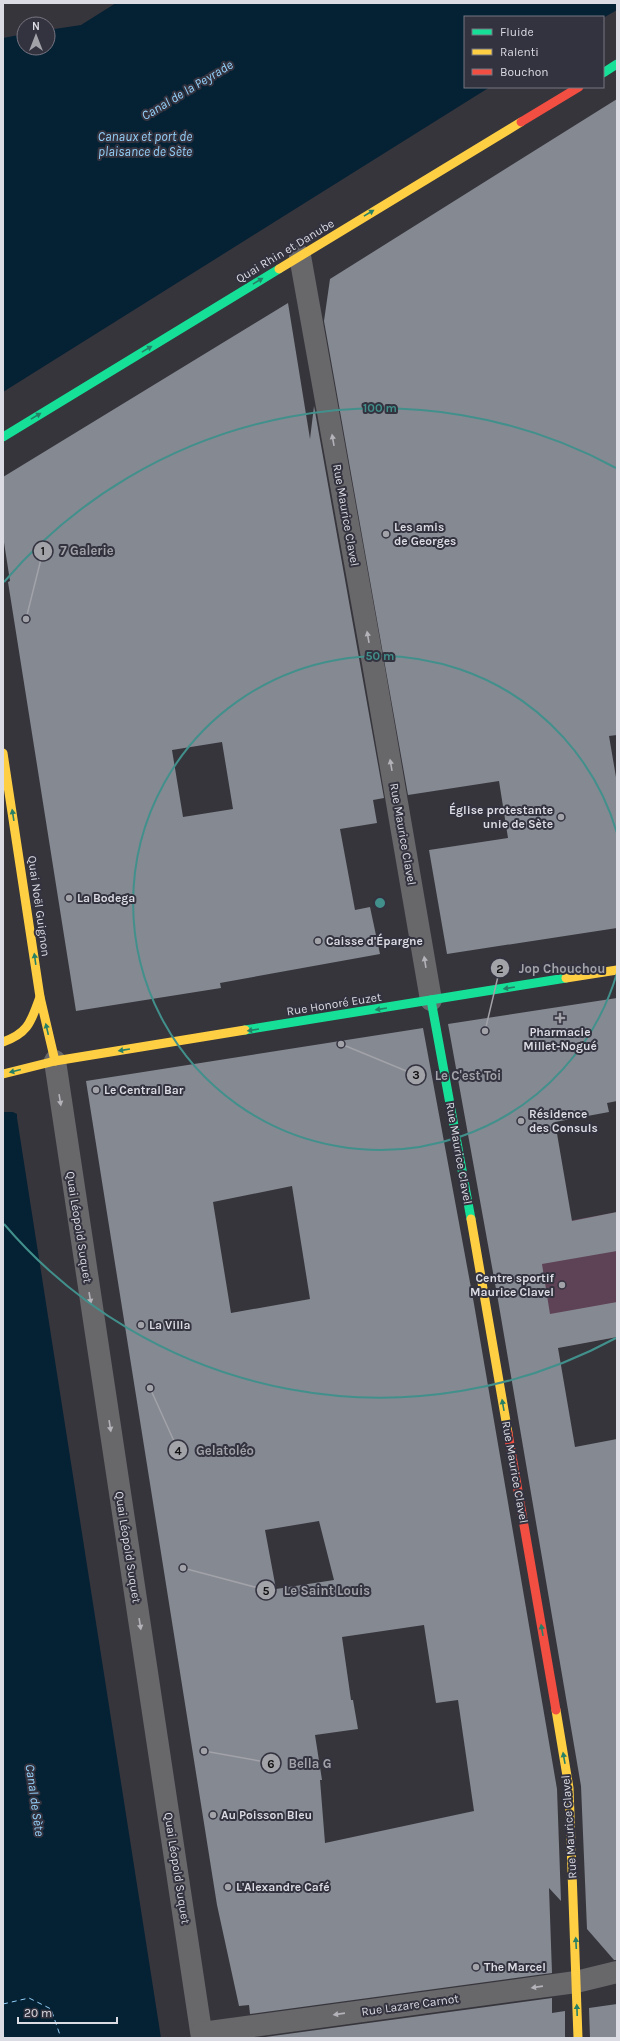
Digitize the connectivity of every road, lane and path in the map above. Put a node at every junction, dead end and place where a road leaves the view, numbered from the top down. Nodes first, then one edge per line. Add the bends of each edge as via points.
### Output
1 (617, 64) edge
2 (604, 72) edge
3 (577, 88) edge
4 (300, 256) junction
5 (3, 437) edge
6 (3, 752) edge
7 (617, 970) edge
8 (40, 997) junction
9 (431, 1000) junction
10 (3, 1042) edge
11 (55, 1062) junction
12 (3, 1074) edge
13 (617, 1972) edge
14 (576, 1982) junction
15 (202, 2035) edge
16 (578, 2038) edge

1 - 2 main road
4 -> 3 main road, Quai Rhin et Danube
5 -> 4 main road, Quai Rhin et Danube
9 -> 4 street, Rue Maurice Clavel
8 -> 6 main road, Quai Noël Guignon
7 -> 9 main road, Rue Honoré Euzet
8 - 10 main road via 30,1026 15,1038
11 -> 8 main road, Quai Noël Guignon
9 -> 11 main road, Rue Honoré Euzet
14 -> 9 main road, Rue Maurice Clavel via 569,1788
11 -> 12 main road, Rue Honoré Euzet
11 -> 15 street, Quai Léopold Suquet
13 - 14 street, Rue Lazare Carnot
14 -> 15 street, Rue Lazare Carnot
16 -> 14 main road, Rue Maurice Clavel

